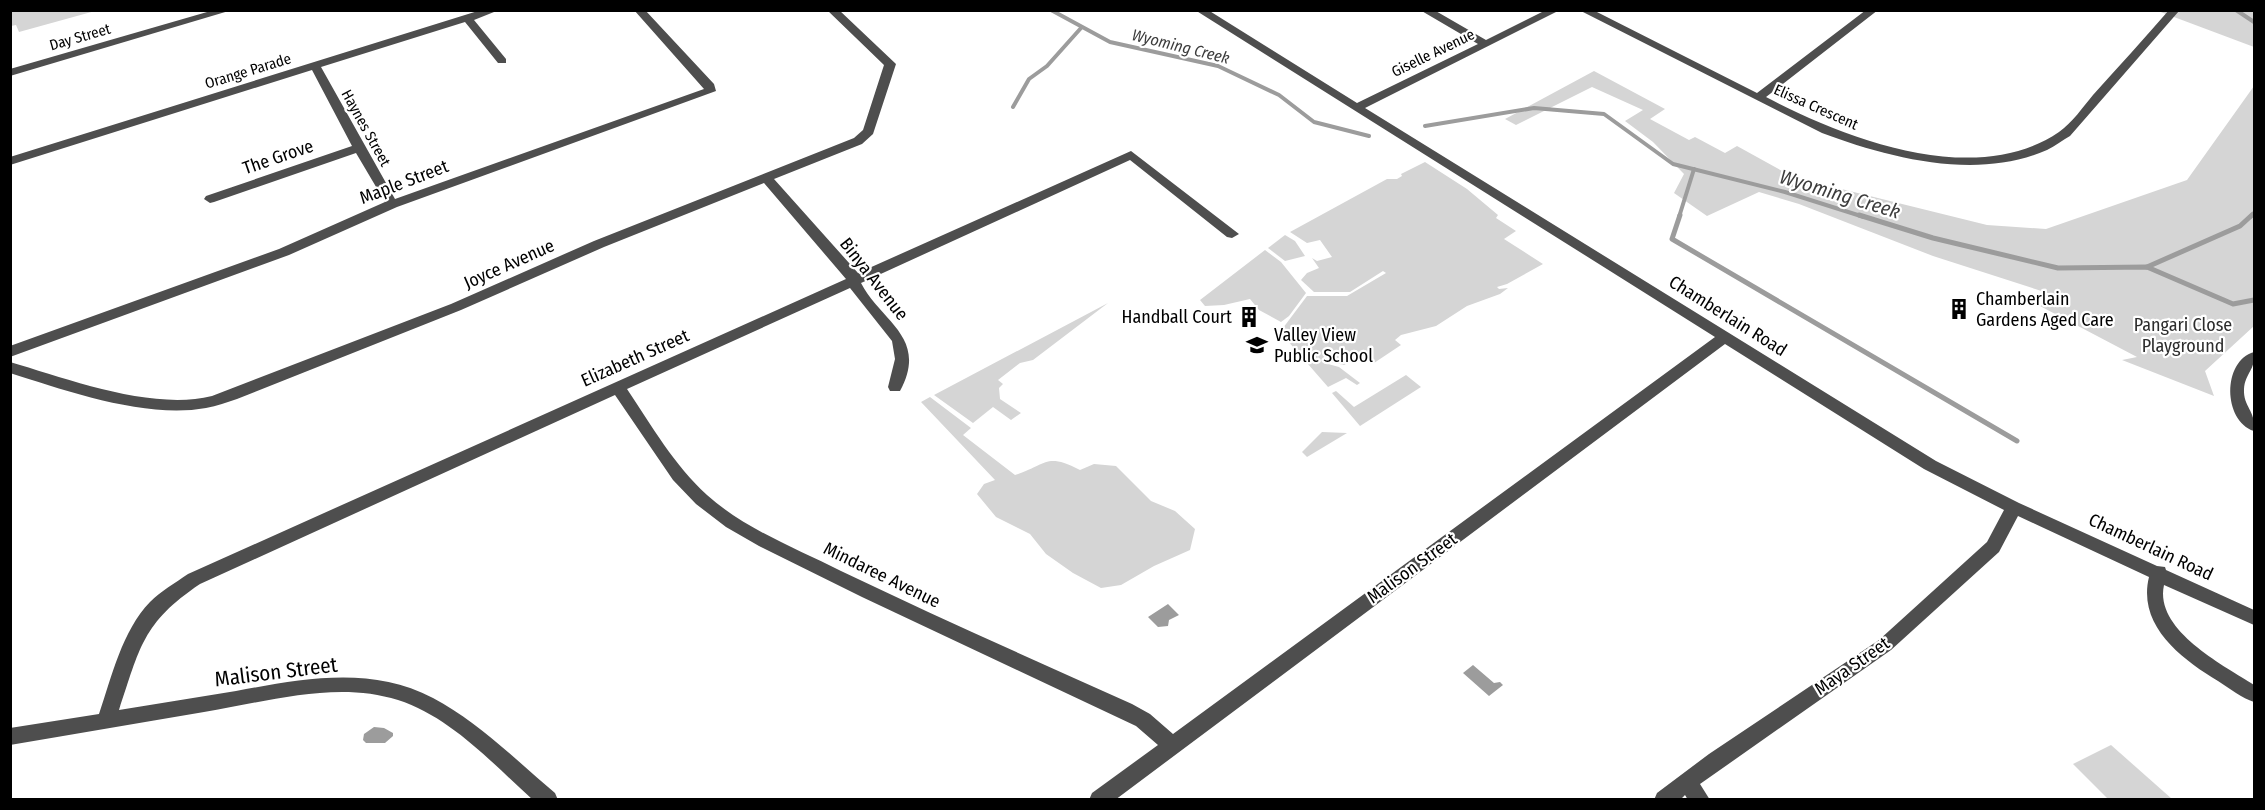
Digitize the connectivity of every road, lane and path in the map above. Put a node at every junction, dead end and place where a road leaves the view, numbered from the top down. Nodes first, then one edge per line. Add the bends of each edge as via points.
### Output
1 (227, 10) edge
2 (494, 10) edge
3 (639, 10) edge
4 (832, 10) edge
5 (1200, 10) edge
6 (1425, 10) edge
7 (1555, 10) edge
8 (1584, 10) edge
9 (1874, 10) edge
10 (2174, 11) edge
11 (468, 19) junction
12 (1485, 44) junction
13 (502, 61) dead end
14 (315, 66) junction
15 (10, 73) edge
16 (1758, 98) junction
17 (1356, 108) junction
18 (358, 148) junction
19 (10, 161) edge
20 (765, 177) junction
21 (210, 199) dead end
22 (392, 204) junction
23 (1232, 234) dead end
24 (852, 280) junction
25 (1725, 338) junction
26 (10, 352) edge
27 (2254, 357) edge
28 (10, 367) edge
29 (618, 387) junction
30 (895, 387) dead end
31 (2254, 425) edge
32 (2013, 507) junction
33 (2159, 572) junction
34 (2254, 618) edge
35 (2254, 694) edge
36 (106, 720) junction
37 (10, 737) edge
38 (1172, 745) junction
39 (1687, 782) junction
40 (548, 800) edge
41 (1099, 800) edge
42 (1664, 800) edge
43 (1700, 800) edge

1 - 15 street, Day Street
2 - 11 street, Orange Parade
3 - 22 street, Maple Street via 710,86 710,91
4 - 20 street, Joyce Avenue via 890,63 869,131 858,141
5 - 17 street, Chamberlain Road
6 - 12 street
7 - 12 street, Giselle Avenue
8 - 16 street, Elissa Crescent
9 - 16 street
10 - 16 street, Elissa Crescent via 2066,134 2047,147 2015,156 1955,159 1881,149 1814,126
11 - 13 street
11 - 14 street, Orange Parade
12 - 17 street, Giselle Avenue
14 - 18 street, Haynes Street
14 - 19 street, Orange Parade
17 - 25 street, Chamberlain Road
18 - 21 street, The Grove
18 - 22 street, Haynes Street
20 - 24 street, Binya Avenue via 851,273
20 - 28 street, Joyce Avenue via 456,307 207,403 108,395
22 - 26 street, Maple Street via 284,252
23 - 24 street, Elizabeth Street via 1131,155
24 - 29 street, Elizabeth Street
24 - 30 street, Binya Avenue via 901,342
25 - 32 street, Chamberlain Road via 1930,465
25 - 38 street, Malison Street
27 - 31 street via 2236,383 2236,395
29 - 36 street, Elizabeth Street via 219,567 170,594 151,612 139,631
29 - 38 street, Mindaree Avenue via 682,479 723,517 875,595 1125,710
32 - 33 street, Chamberlain Road
32 - 39 street, Maya Street via 1993,547 1885,645
33 - 34 street, Chamberlain Road
33 - 35 street via 2153,602 2163,624 2192,652
36 - 37 street, Malison Street
36 - 40 street, Malison Street via 305,687 378,687 415,697 446,714
38 - 41 street, Malison Street
39 - 42 street, Maya Street
39 - 43 street

